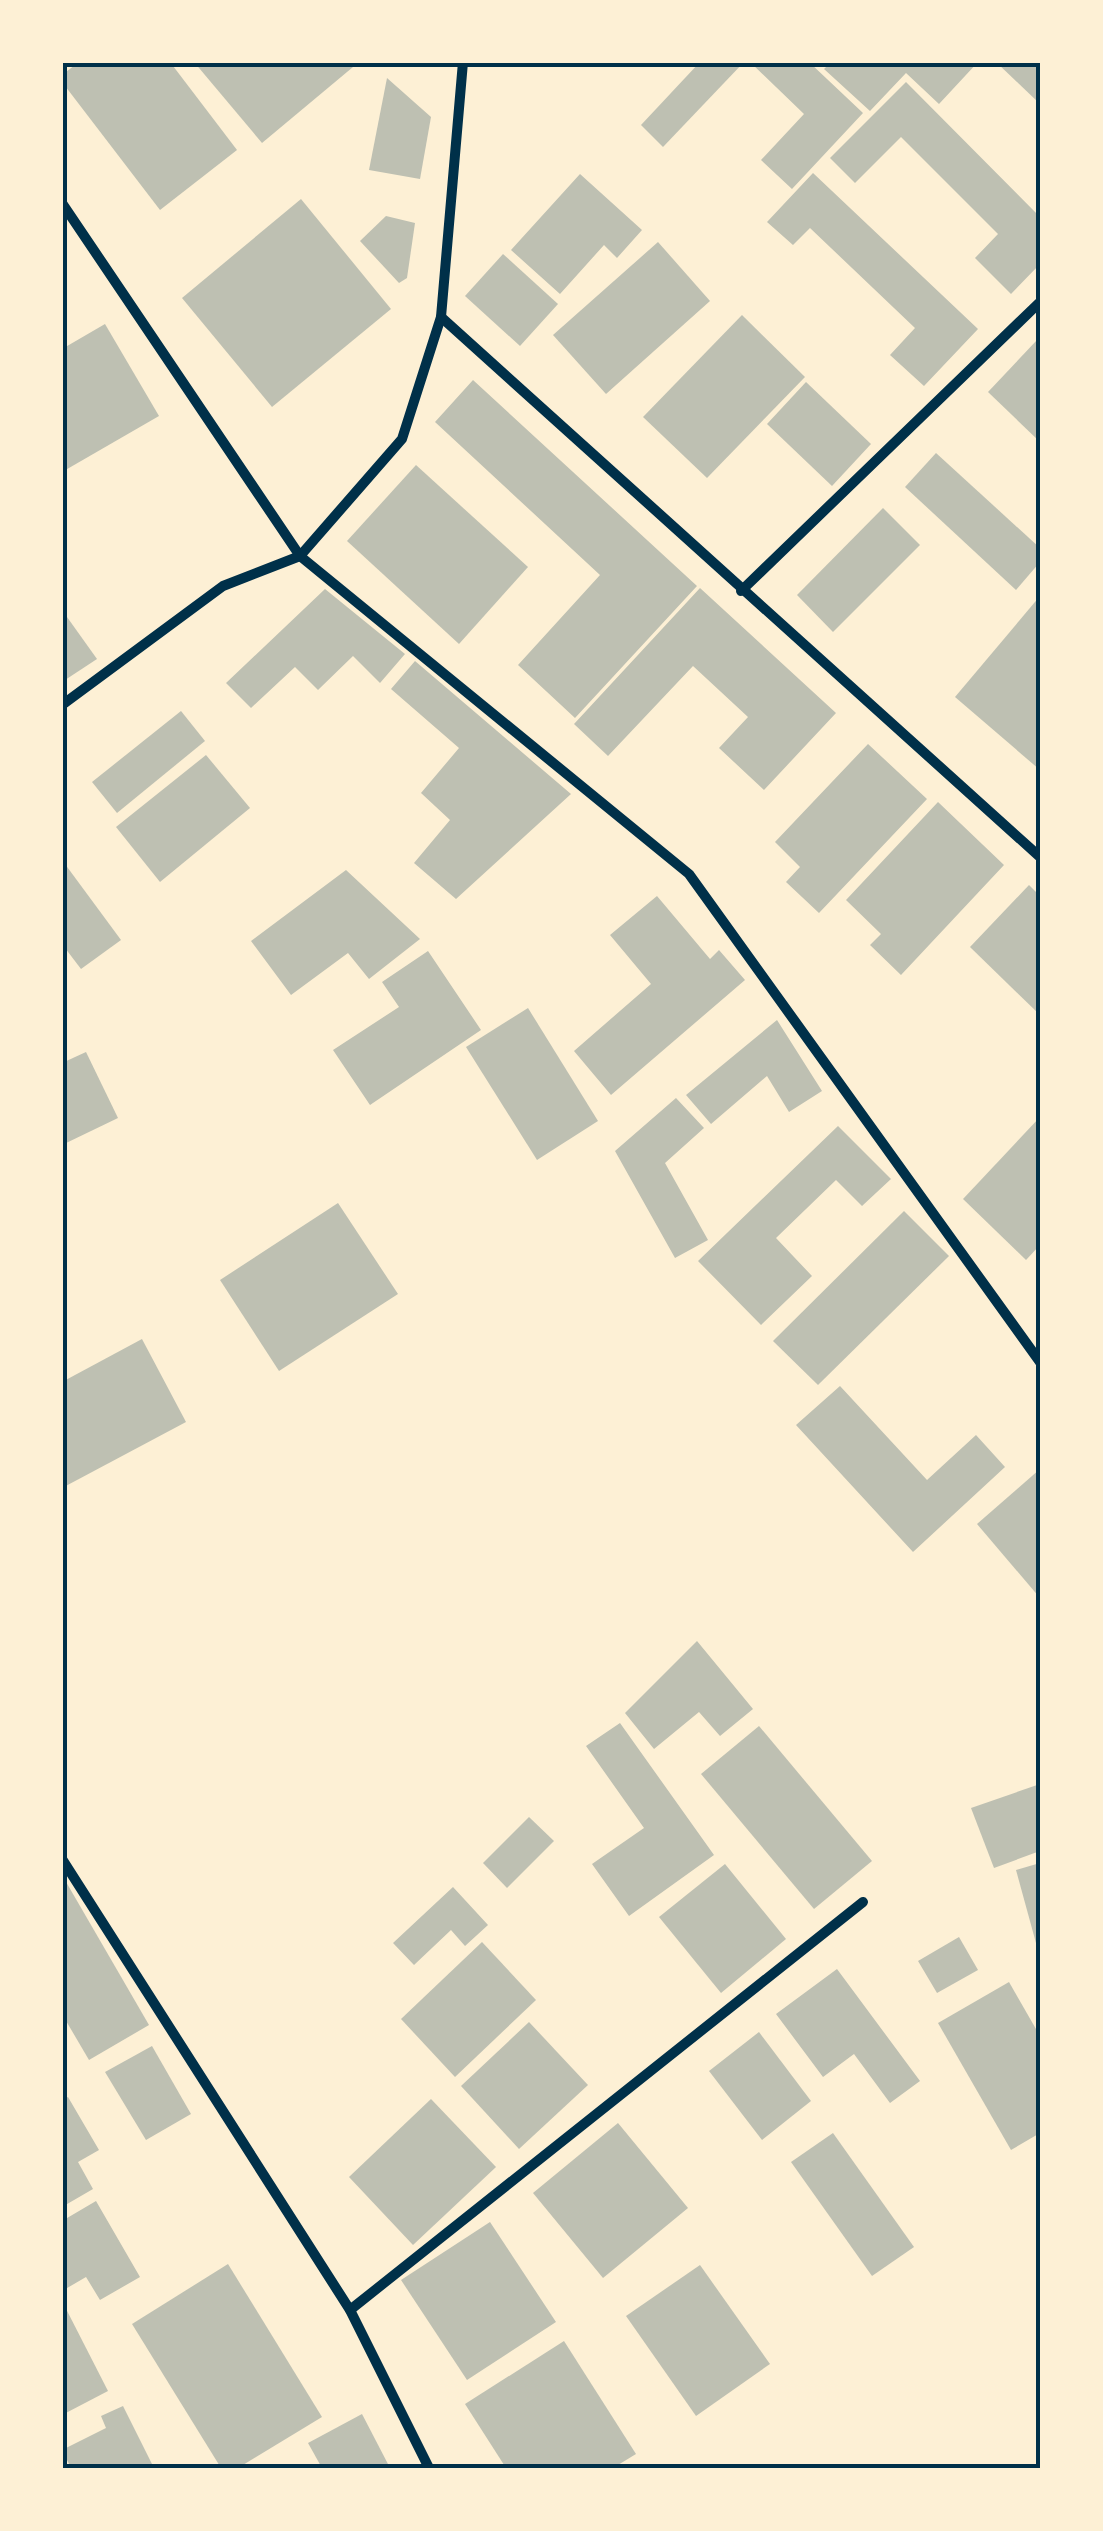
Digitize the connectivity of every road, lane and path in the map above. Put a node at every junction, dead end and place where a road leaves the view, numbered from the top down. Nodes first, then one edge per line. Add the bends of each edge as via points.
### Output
1 (463, 62) edge
2 (62, 203) edge
3 (1040, 302) edge
4 (441, 317) junction
5 (300, 556) junction
6 (741, 591) junction
7 (62, 705) edge
8 (1040, 858) edge
9 (1040, 1362) edge
10 (62, 1859) edge
11 (864, 1902) dead end
12 (350, 2310) junction
13 (428, 2468) edge

1 - 4 street
2 - 5 street
3 - 6 street
4 - 5 street via 402,439
4 - 6 street
5 - 7 street via 224,586
5 - 9 street via 688,874
6 - 8 street
10 - 12 street
11 - 12 street
12 - 13 street

